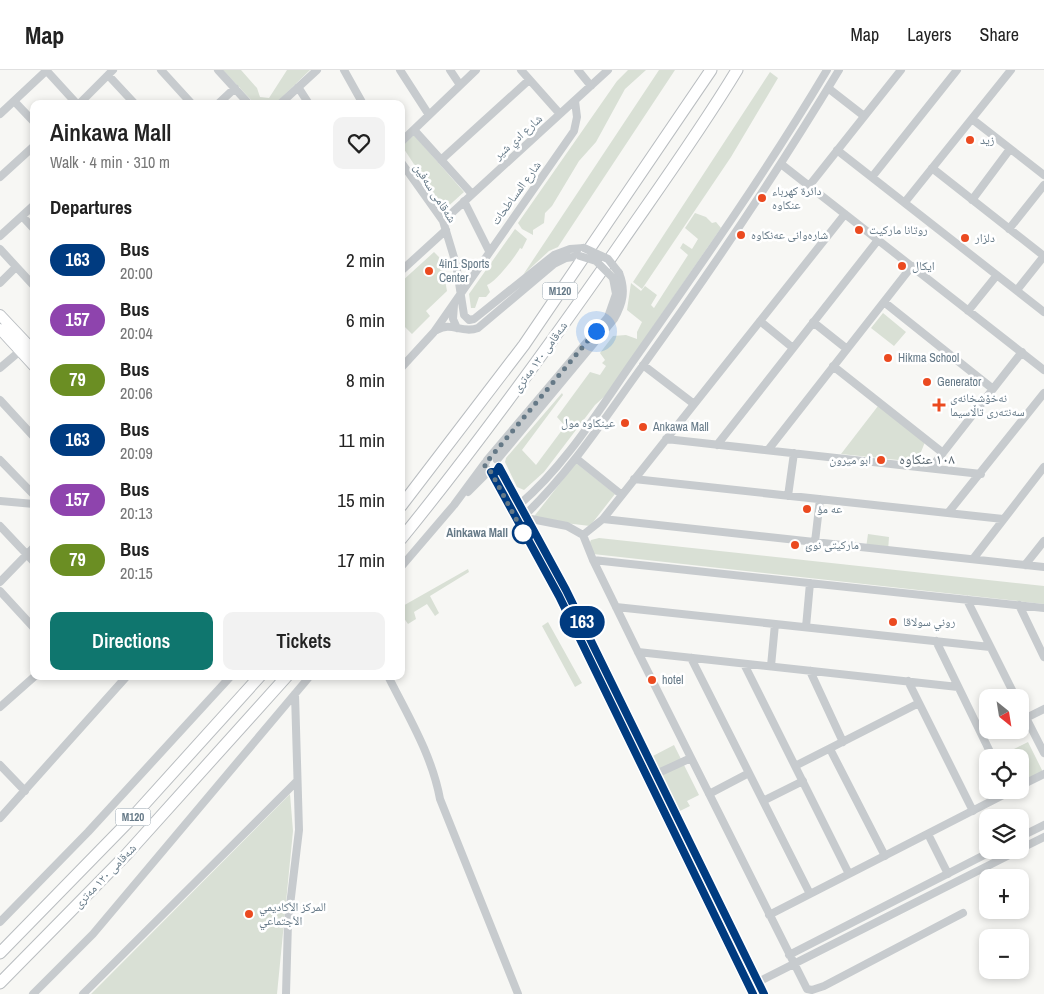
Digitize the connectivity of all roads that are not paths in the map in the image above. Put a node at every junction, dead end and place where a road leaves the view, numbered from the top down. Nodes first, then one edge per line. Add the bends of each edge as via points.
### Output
1 (47, 70) edge
2 (161, 70) edge
3 (218, 70) edge
4 (317, 70) edge
5 (344, 70) edge
6 (400, 70) edge
7 (450, 70) edge
8 (476, 70) edge
9 (521, 70) edge
10 (578, 70) edge
11 (608, 70) edge
12 (711, 70) edge
13 (827, 70) edge
14 (839, 70) edge
15 (901, 70) edge
16 (957, 70) edge
17 (1010, 70) edge
18 (736, 71) edge
19 (110, 73) edge
20 (529, 80) junction
21 (460, 85) junction
22 (591, 86) junction
23 (298, 87) junction
24 (235, 88) junction
25 (828, 88) junction
26 (74, 100) edge
27 (82, 100) edge
28 (132, 100) edge
29 (188, 100) edge
30 (222, 100) edge
31 (246, 100) edge
32 (284, 100) edge
33 (306, 100) edge
34 (361, 100) edge
35 (14, 101) junction
36 (575, 101) junction
37 (0, 114) edge
38 (560, 114) junction
39 (429, 115) junction
40 (864, 116) junction
41 (30, 118) edge
42 (972, 119) junction
43 (415, 130) junction
44 (405, 139) edge
45 (1010, 149) junction
46 (30, 150) edge
47 (837, 150) junction
48 (441, 160) junction
49 (782, 164) junction
50 (405, 168) edge
51 (932, 168) junction
52 (1044, 175) edge
53 (0, 177) edge
54 (872, 177) junction
55 (1044, 185) edge
56 (809, 186) junction
57 (472, 194) junction
58 (972, 200) junction
59 (464, 201) junction
60 (905, 202) junction
61 (30, 209) edge
62 (845, 214) junction
63 (22, 216) junction
64 (443, 222) junction
65 (30, 225) edge
66 (1009, 229) junction
67 (446, 230) junction
68 (0, 236) edge
69 (878, 240) junction
70 (0, 249) edge
71 (489, 251) junction
72 (710, 251) junction
73 (582, 252) junction
74 (1044, 256) edge
75 (720, 258) junction
76 (912, 266) junction
77 (16, 267) junction
78 (405, 267) edge
79 (616, 275) junction
80 (997, 275) junction
81 (30, 282) edge
82 (0, 283) edge
83 (1017, 290) junction
84 (460, 296) junction
85 (884, 302) junction
86 (455, 303) junction
87 (968, 311) junction
88 (1044, 312) edge
89 (0, 315) edge
90 (464, 317) junction
91 (443, 319) junction
92 (455, 320) junction
93 (760, 321) junction
94 (813, 322) junction
95 (0, 329) edge
96 (434, 332) junction
97 (30, 347) edge
98 (793, 348) junction
99 (847, 349) junction
100 (20, 351) junction
101 (1022, 352) junction
102 (30, 362) edge
103 (405, 364) edge
104 (643, 365) junction
105 (833, 366) junction
106 (0, 368) edge
107 (1044, 370) edge
108 (993, 388) junction
109 (1044, 393) edge
110 (0, 400) edge
111 (694, 404) junction
112 (30, 433) edge
113 (666, 439) junction
114 (717, 445) junction
115 (768, 450) junction
116 (794, 453) junction
117 (943, 453) junction
118 (577, 459) junction
119 (0, 460) edge
120 (487, 461) junction
121 (498, 464) junction
122 (1044, 467) edge
123 (931, 468) junction
124 (489, 472) junction
125 (981, 474) junction
126 (634, 479) junction
127 (30, 491) edge
128 (534, 492) junction
129 (622, 495) junction
130 (788, 496) junction
131 (820, 499) junction
132 (541, 500) junction
133 (0, 501) edge
134 (405, 501) edge
135 (30, 504) edge
136 (454, 505) junction
137 (519, 505) junction
138 (948, 513) junction
139 (525, 517) junction
140 (1003, 518) junction
141 (603, 519) junction
142 (1, 529) edge
143 (405, 534) edge
144 (583, 535) junction
145 (1044, 541) edge
146 (815, 542) junction
147 (30, 550) edge
148 (26, 554) junction
149 (30, 558) edge
150 (973, 559) junction
151 (593, 560) junction
152 (405, 563) edge
153 (1025, 565) junction
154 (1044, 567) edge
155 (0, 582) edge
156 (810, 583) junction
157 (0, 591) edge
158 (967, 600) junction
159 (1019, 605) junction
160 (616, 607) junction
161 (1044, 608) edge
162 (30, 624) edge
163 (775, 624) junction
164 (806, 627) junction
165 (936, 641) junction
166 (990, 647) junction
167 (638, 652) junction
168 (1044, 657) edge
169 (691, 658) junction
170 (744, 664) junction
171 (771, 666) junction
172 (810, 671) junction
173 (30, 680) edge
174 (123, 680) edge
175 (227, 680) edge
176 (256, 680) edge
177 (283, 680) edge
178 (307, 680) edge
179 (390, 680) edge
180 (908, 681) junction
181 (958, 686) junction
182 (1011, 689) edge
183 (295, 694) junction
184 (919, 703) junction
185 (0, 707) edge
186 (1044, 708) edge
187 (1029, 716) edge
188 (1029, 724) edge
189 (843, 742) junction
190 (830, 749) junction
191 (989, 749) edge
192 (1044, 753) edge
193 (691, 758) junction
194 (0, 765) edge
195 (795, 766) junction
196 (749, 773) junction
197 (656, 774) junction
198 (1044, 774) edge
199 (297, 781) junction
200 (802, 781) junction
201 (1029, 782) edge
202 (25, 791) junction
203 (709, 794) junction
204 (993, 799) edge
205 (763, 801) junction
206 (973, 810) junction
207 (0, 818) edge
208 (1044, 824) edge
209 (1029, 832) edge
210 (928, 834) junction
211 (1044, 837) edge
212 (1029, 845) edge
213 (885, 856) junction
214 (979, 858) edge
215 (1001, 859) edge
216 (849, 874) junction
217 (948, 874) junction
218 (810, 894) junction
219 (963, 913) dead end
220 (769, 915) junction
221 (0, 922) edge
222 (0, 953) edge
223 (789, 955) junction
224 (793, 964) junction
225 (758, 982) junction
226 (0, 983) edge
227 (33, 994) edge
228 (83, 994) edge
229 (286, 994) edge
230 (518, 994) edge
231 (753, 994) edge
232 (764, 994) edge

1 - 26 street
1 - 35 street
2 - 29 street
3 - 24 street
4 - 23 street
5 - 34 street
6 - 39 street
7 - 21 street
8 - 21 street
9 - 20 street
10 - 22 street
11 - 22 street, شارع ادي شير
12 - 134 highway, شەقامی ١٢٠ مەتری / M120 via 524,344
13 - 72 street
14 - 25 street
15 - 40 street
16 - 54 street
17 - 42 street
18 - 143 highway, شەقامی ١٢٠ مەتری / M120 via 681,156 566,320 468,455
19 - 27 street
19 - 28 street
20 - 38 street
20 - 48 street
21 - 39 street
22 - 36 street, شارع ادي شير
23 - 32 street
23 - 33 street
24 - 30 street
24 - 31 street
25 - 40 street
25 - 49 street
35 - 37 street
35 - 41 street
36 - 38 street, شارع ادي شير
36 - 71 street, شارع المساطحات via 577,117 574,131
38 - 57 street, شارع ادي شير
39 - 43 street
40 - 47 street
42 - 45 street
42 - 51 street
43 - 44 street
43 - 48 street
45 - 52 street
45 - 58 street
46 - 53 street
47 - 54 street
47 - 56 street
48 - 57 street
49 - 56 street
49 - 75 street
50 - 64 street, شەقامی سەفین
51 - 58 street
51 - 60 street
54 - 60 street
55 - 66 street
56 - 62 street
57 - 59 street, شارع ادي شير
58 - 66 street
59 - 64 street, شارع ادي شير
59 - 71 street
60 - 80 street
61 - 63 street
62 - 69 street
62 - 93 street
63 - 65 street
63 - 68 street
64 - 67 street, شەقامی سەفین
66 - 74 street
67 - 78 street
67 - 84 street, شەقامی سەفین via 456,264
69 - 76 street
69 - 94 street
70 - 77 street
71 - 84 street, شارع المساطحات
72 - 75 street
72 - 128 street via 568,453
73 - 79 street, bridge
73 - 90 street via 570,249 554,255 474,318
73 - 92 street via 554,264 478,328 468,331
74 - 83 street
75 - 104 street
76 - 85 street
76 - 87 street
77 - 81 street
77 - 82 street
79 - 120 street via 616,294 608,317
79 - 121 street via 623,286 624,298 614,319
80 - 83 street
80 - 87 street
83 - 88 street
84 - 86 street, شارع المساطحات
84 - 90 street, شەقامی سەفین
85 - 99 street
85 - 108 street
86 - 91 street, شارع المساطحات
86 - 92 street
87 - 101 street
89 - 97 main road
90 - 92 street via 460,322
91 - 92 street
91 - 96 street, شارع المساطحات
92 - 96 street
93 - 98 street
93 - 111 street
94 - 98 street
94 - 99 street
95 - 100 main road
96 - 103 street, شارع المساطحات
98 - 114 street
99 - 105 street
100 - 102 main road
100 - 106 street
101 - 107 street
101 - 108 street
104 - 111 street
104 - 118 street
105 - 115 street
105 - 117 street
108 - 117 street
109 - 125 street
110 - 112 street
111 - 113 street
113 - 114 street
113 - 126 street
114 - 115 street
115 - 116 street
116 - 123 street
116 - 130 street
117 - 123 street
118 - 129 street
118 - 132 street
119 - 127 street
120 - 121 street
120 - 124 street
120 - 136 street
121 - 124 street via 496,472
121 - 137 street
122 - 140 street
123 - 125 street
124 - 136 street
124 - 231 street via 559,596
125 - 138 street
126 - 129 street
126 - 130 street
128 - 132 street
128 - 137 street
129 - 141 street
130 - 131 street
131 - 138 street
131 - 146 street
132 - 139 street
133 - 135 street
136 - 152 street
137 - 139 street
138 - 140 street
139 - 144 street via 567,526
139 - 197 street via 566,590
140 - 150 street
141 - 144 street
141 - 146 street
142 - 148 street
144 - 151 street
145 - 153 street
146 - 150 street
147 - 148 street
148 - 149 street
148 - 155 street
150 - 153 street
151 - 156 street
151 - 160 street
153 - 154 street
156 - 158 street
156 - 164 street
157 - 162 street
158 - 159 street
158 - 166 street
159 - 161 street
159 - 168 street
160 - 163 street
160 - 167 street
163 - 164 street
163 - 171 street
164 - 165 street
165 - 166 street
165 - 181 street
166 - 182 street
167 - 169 street
167 - 193 street
169 - 170 street
169 - 196 street
170 - 171 street
170 - 195 street
171 - 172 street
172 - 180 street
172 - 189 street
173 - 185 street
174 - 202 street
175 - 221 street via 94,826
176 - 222 highway, شەقامی ١٢٠ مەتری / M120 via 136,814
177 - 226 highway, شەقامی ١٢٠ مەتری / M120 via 128,853
178 - 183 street
179 - 230 street via 426,751 440,799
180 - 181 street
180 - 184 street
181 - 191 street
183 - 199 street
183 - 227 street via 93,934
184 - 189 street
184 - 206 street
186 - 187 street
188 - 192 street
189 - 190 street
190 - 195 street
190 - 213 street
193 - 197 street
193 - 203 street
194 - 202 street
195 - 200 street
196 - 203 street
196 - 205 street
197 - 225 street
198 - 201 street
199 - 228 street
199 - 229 street via 299,830 288,922
200 - 205 street
200 - 216 street
202 - 207 street
203 - 220 street
204 - 206 street
205 - 218 street
206 - 210 street
208 - 209 street
210 - 213 street
210 - 217 street
211 - 212 street
213 - 216 street
214 - 217 street
215 - 224 street
216 - 218 street
217 - 223 street
218 - 220 street
219 - 224 street via 817,990 807,989
220 - 223 street
223 - 224 street
224 - 225 street
225 - 232 street

